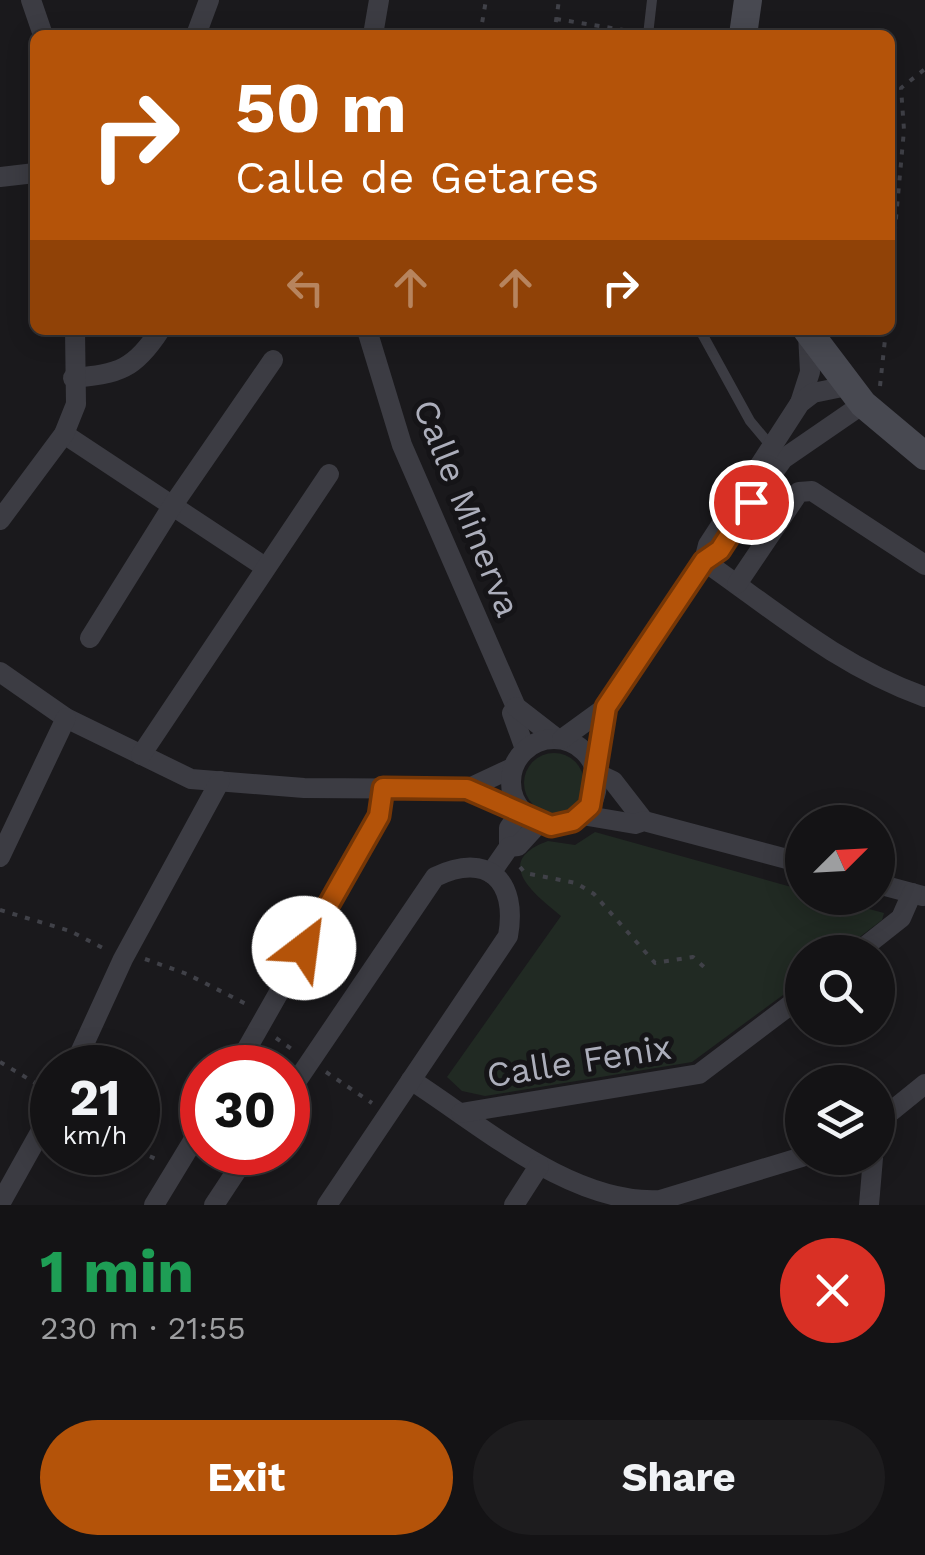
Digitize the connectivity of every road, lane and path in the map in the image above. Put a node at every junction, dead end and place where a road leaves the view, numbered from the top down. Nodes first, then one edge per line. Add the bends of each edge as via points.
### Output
1 (31, 0) edge
2 (210, 0) edge
3 (379, 0) edge
4 (486, 0) edge
5 (559, 0) edge
6 (652, 0) edge
7 (748, 0) edge
8 (556, 19) junction
9 (41, 30) edge
10 (198, 30) edge
11 (374, 30) edge
12 (481, 30) edge
13 (555, 30) edge
14 (623, 30) edge
15 (648, 30) edge
16 (744, 30) edge
17 (925, 69) edge
18 (30, 174) edge
19 (0, 177) edge
20 (895, 229) edge
21 (74, 335) edge
22 (157, 335) edge
23 (369, 335) edge
24 (703, 335) edge
25 (807, 335) edge
26 (810, 335) edge
27 (884, 335) edge
28 (274, 360) dead end
29 (73, 378) junction
30 (863, 395) junction
31 (800, 402) junction
32 (64, 434) junction
33 (772, 446) junction
34 (925, 456) edge
35 (329, 474) dead end
36 (173, 505) junction
37 (0, 520) edge
38 (704, 561) junction
39 (925, 565) edge
40 (265, 568) junction
41 (737, 584) junction
42 (90, 638) dead end
43 (0, 672) edge
44 (925, 698) edge
45 (516, 706) junction
46 (606, 707) junction
47 (66, 718) junction
48 (559, 738) junction
49 (525, 749) junction
50 (141, 755) junction
51 (512, 768) junction
52 (595, 770) junction
53 (220, 781) junction
54 (383, 788) junction
55 (467, 789) junction
56 (520, 810) junction
57 (582, 814) junction
58 (644, 821) junction
59 (540, 823) junction
60 (509, 848) junction
61 (0, 857) edge
62 (785, 859) edge
63 (491, 874) junction
64 (918, 895) edge
65 (0, 910) edge
66 (880, 935) edge
67 (123, 959) junction
68 (704, 966) dead end
69 (785, 1009) edge
70 (266, 1014) junction
71 (84, 1045) edge
72 (249, 1045) edge
73 (287, 1045) edge
74 (310, 1061) joint
75 (0, 1062) edge
76 (30, 1080) edge
77 (411, 1080) junction
78 (925, 1084) edge
79 (895, 1108) edge
80 (461, 1113) junction
81 (388, 1114) junction
82 (30, 1150) edge
83 (180, 1162) edge
84 (785, 1163) edge
85 (539, 1166) junction
86 (234, 1175) edge
87 (872, 1175) edge
88 (636, 1203) edge
89 (0, 1204) edge
90 (154, 1205) edge
91 (214, 1205) edge
92 (327, 1205) edge
93 (514, 1205) edge
94 (869, 1205) edge

1 - 9 street
2 - 10 street
3 - 11 street
4 - 12 path
5 - 8 path
6 - 15 lane
7 - 16 street
8 - 13 path
8 - 14 path
17 - 20 path via 901,88
18 - 19 street
21 - 29 street
22 - 29 street via 129,367
23 - 45 street, Calle Minerva via 402,445
24 - 33 lane via 741,407
25 - 31 street via 810,372
26 - 30 street
27 - 30 path
28 - 36 street
29 - 32 street via 76,404
30 - 31 street via 813,393
30 - 34 street
30 - 38 street via 783,459 720,550
31 - 33 street
32 - 36 street
32 - 37 street
33 - 38 street
35 - 40 street
36 - 40 street
36 - 42 street
38 - 41 street
38 - 46 street
39 - 41 street via 812,492 799,492
40 - 50 street
41 - 44 street via 839,658
43 - 47 street
45 - 48 street, Calle Minerva
45 - 49 street, Calle Minerva via 512,713
46 - 48 street
46 - 52 street
47 - 50 street
47 - 61 street
48 - 49 street
48 - 52 street via 586,753
49 - 51 street
50 - 53 street via 192,779
51 - 55 street
51 - 56 street via 511,790
52 - 57 street via 595,796
52 - 58 street via 614,781
53 - 54 street
53 - 67 street
54 - 55 street
54 - 70 street via 379,816
55 - 56 street
56 - 59 street
56 - 60 street via 509,828
57 - 58 street
57 - 59 street via 562,825
58 - 62 street
59 - 60 street
60 - 63 street
60 - 68 path via 525,873 576,883 594,894 655,962 693,957
63 - 74 street via 468,865 434,876
63 - 77 street via 511,900 508,936
64 - 66 street
65 - 67 path via 70,931
67 - 70 path via 141,958 186,974
67 - 71 street
69 - 80 street, Calle Fenix via 698,1074
70 - 72 street
70 - 73 path via 274,1036
74 - 81 path
75 - 76 path
77 - 80 street
77 - 81 street
78 - 79 street
80 - 85 street
81 - 92 street
82 - 89 street
83 - 90 street
84 - 88 street
85 - 88 street
85 - 93 street
86 - 91 street
87 - 94 street

